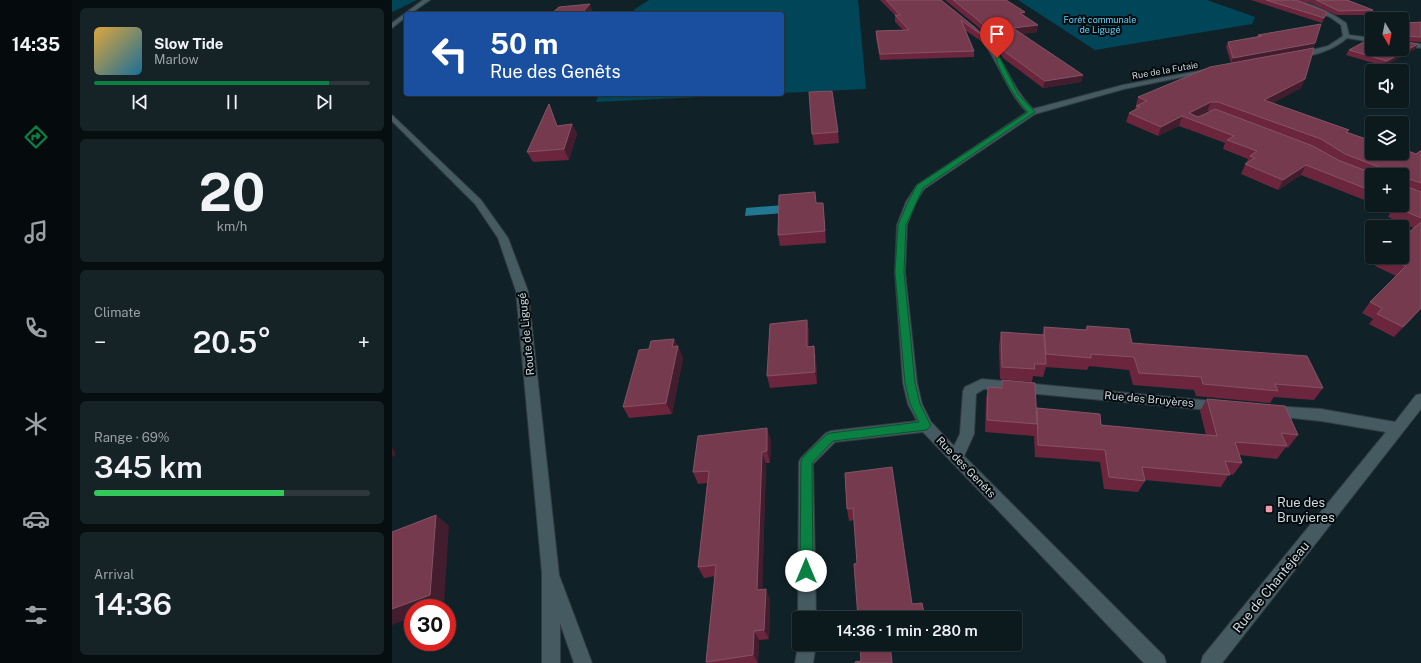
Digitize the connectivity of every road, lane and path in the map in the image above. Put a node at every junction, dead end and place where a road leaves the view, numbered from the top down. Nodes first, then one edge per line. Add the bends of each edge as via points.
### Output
1 (427, 0) edge
2 (1290, 0) edge
3 (409, 12) edge
4 (404, 16) edge
5 (963, 20) edge
6 (392, 26) edge
7 (1346, 36) junction
8 (1365, 39) edge
9 (1409, 45) edge
10 (1421, 46) edge
11 (1294, 55) edge
12 (1216, 70) edge
13 (1032, 112) junction
14 (393, 120) edge
15 (1421, 399) edge
16 (1234, 407) edge
17 (1258, 409) edge
18 (926, 426) junction
19 (1398, 428) junction
20 (956, 458) junction
21 (550, 573) junction
22 (806, 611) edge
23 (806, 651) edge
24 (551, 663) edge
25 (584, 663) edge
26 (804, 663) edge
27 (1157, 663) edge
28 (1210, 663) edge

1 - 3 street
2 - 7 street via 1332,16 1344,24
4 - 6 street
5 - 13 street via 985,39 1016,94
7 - 8 street
7 - 11 street via 1339,44 1324,50
9 - 10 street
12 - 13 street, Rue de la Futaie via 1123,87
13 - 18 street, Rue des Genêts via 920,186 902,225 900,272 910,383 915,404
14 - 21 street, Route de Ligugé via 478,202 503,238 522,292
15 - 19 street, Rue de Chantejeau
16 - 20 street, Rue des Bruyères via 982,384 970,391 967,434
17 - 19 street via 1321,415
18 - 20 street, Rue des Genêts
18 - 22 street via 831,437 806,462
19 - 28 street, Rue de Chantejeau
20 - 27 street, Rue des Genêts
21 - 24 street, Route de Ligugé
21 - 25 street, Route de Ligugé
23 - 26 street

